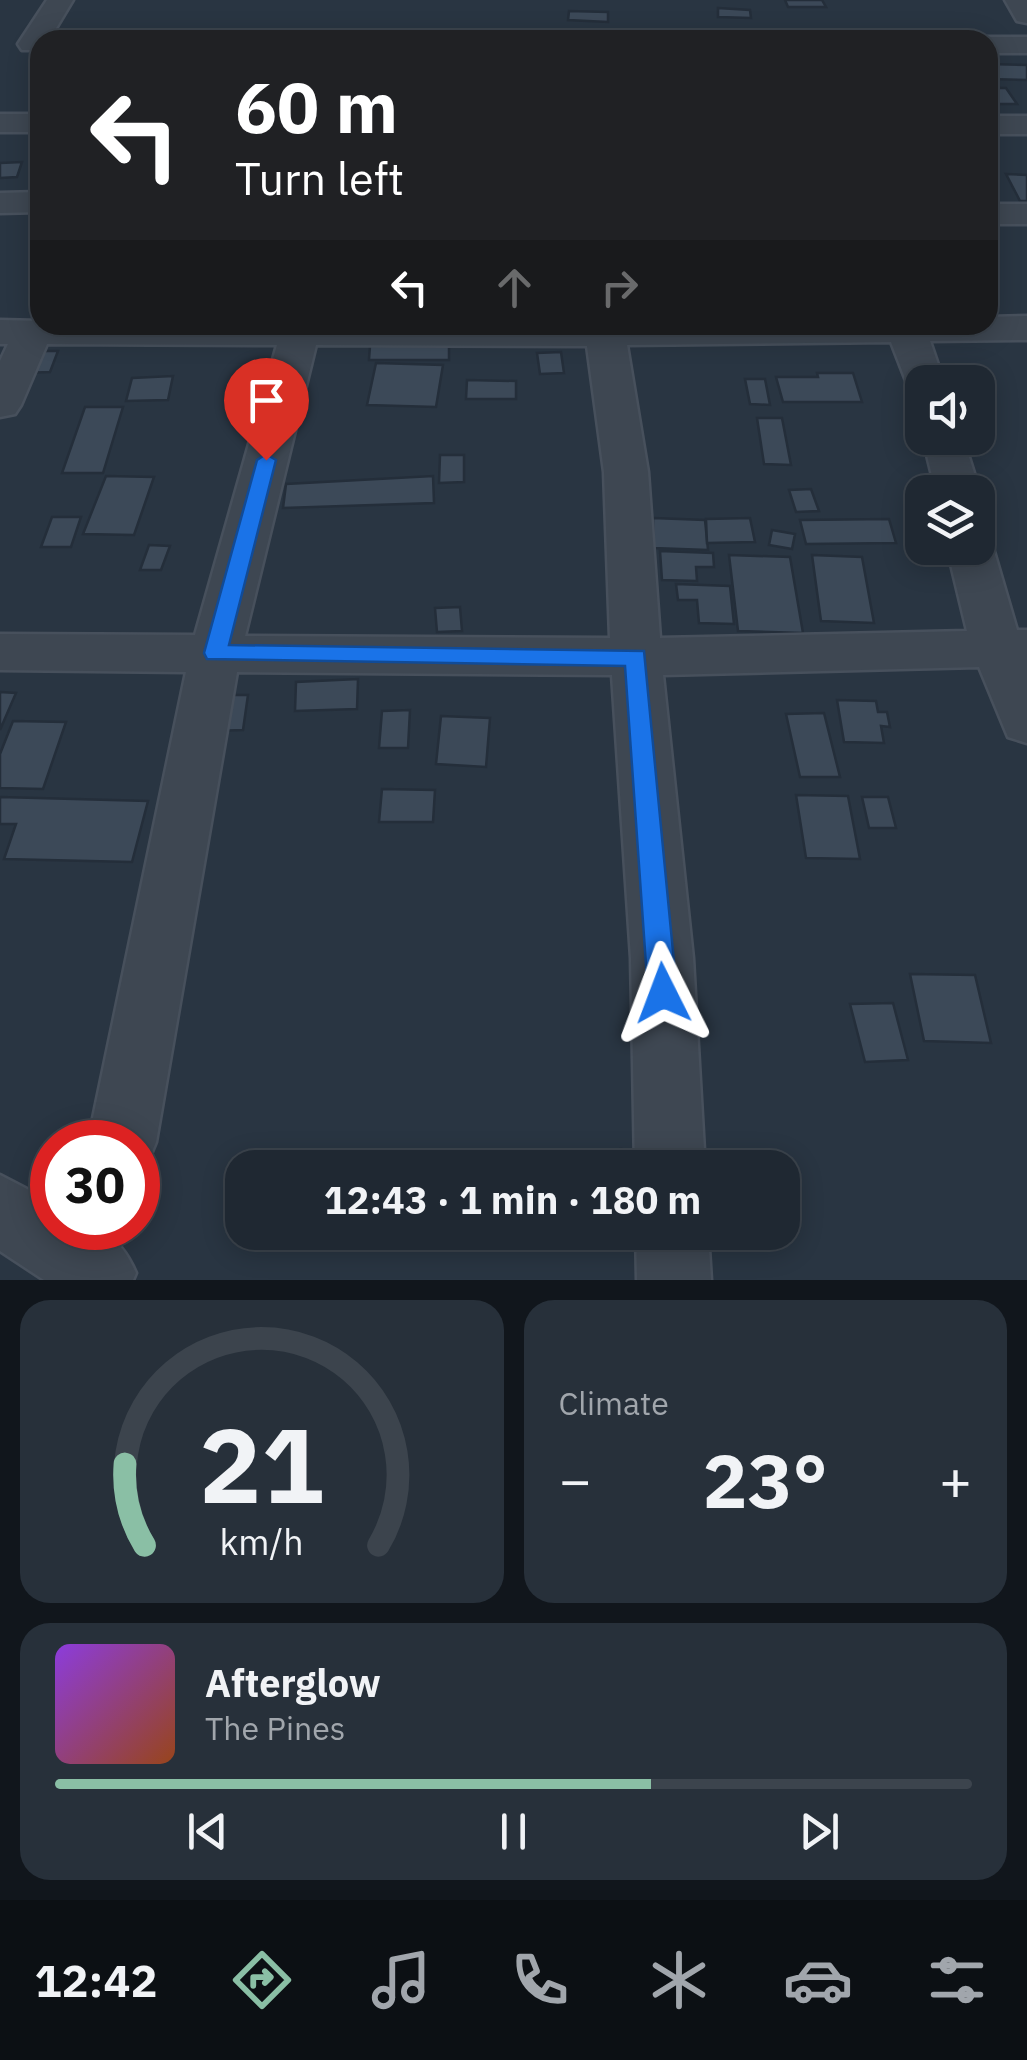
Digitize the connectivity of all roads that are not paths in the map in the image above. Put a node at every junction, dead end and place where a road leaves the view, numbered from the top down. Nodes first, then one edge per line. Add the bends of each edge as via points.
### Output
1 (60, 0) edge
2 (1018, 0) edge
3 (1027, 14) edge
4 (44, 30) edge
5 (0, 44) edge
6 (30, 44) edge
7 (998, 45) edge
8 (1027, 45) edge
9 (0, 123) edge
10 (30, 124) edge
11 (998, 125) edge
12 (1027, 125) edge
13 (30, 202) edge
14 (0, 203) edge
15 (998, 214) edge
16 (1027, 214) edge
17 (998, 328) edge
18 (1027, 328) edge
19 (17, 332) edge
20 (299, 335) edge
21 (607, 335) edge
22 (908, 335) edge
23 (918, 365) edge
24 (0, 405) edge
25 (977, 565) edge
26 (1012, 648) edge
27 (0, 652) edge
28 (215, 653) junction
29 (636, 657) junction
30 (1027, 723) edge
31 (126, 1120) edge
32 (669, 1150) edge
33 (0, 1210) edge
34 (673, 1250) edge
35 (101, 1260) edge
36 (674, 1280) edge

1 - 4 street
2 - 3 street
5 - 6 street
7 - 8 street
9 - 10 street
11 - 12 street
13 - 14 street
15 - 16 street
17 - 18 street
19 - 24 street
20 - 28 street
21 - 29 street via 626,472
22 - 23 street
25 - 26 street
26 - 29 street
26 - 30 street
27 - 28 street
28 - 29 street
28 - 31 street
29 - 32 street via 662,958
33 - 35 street
34 - 36 street

